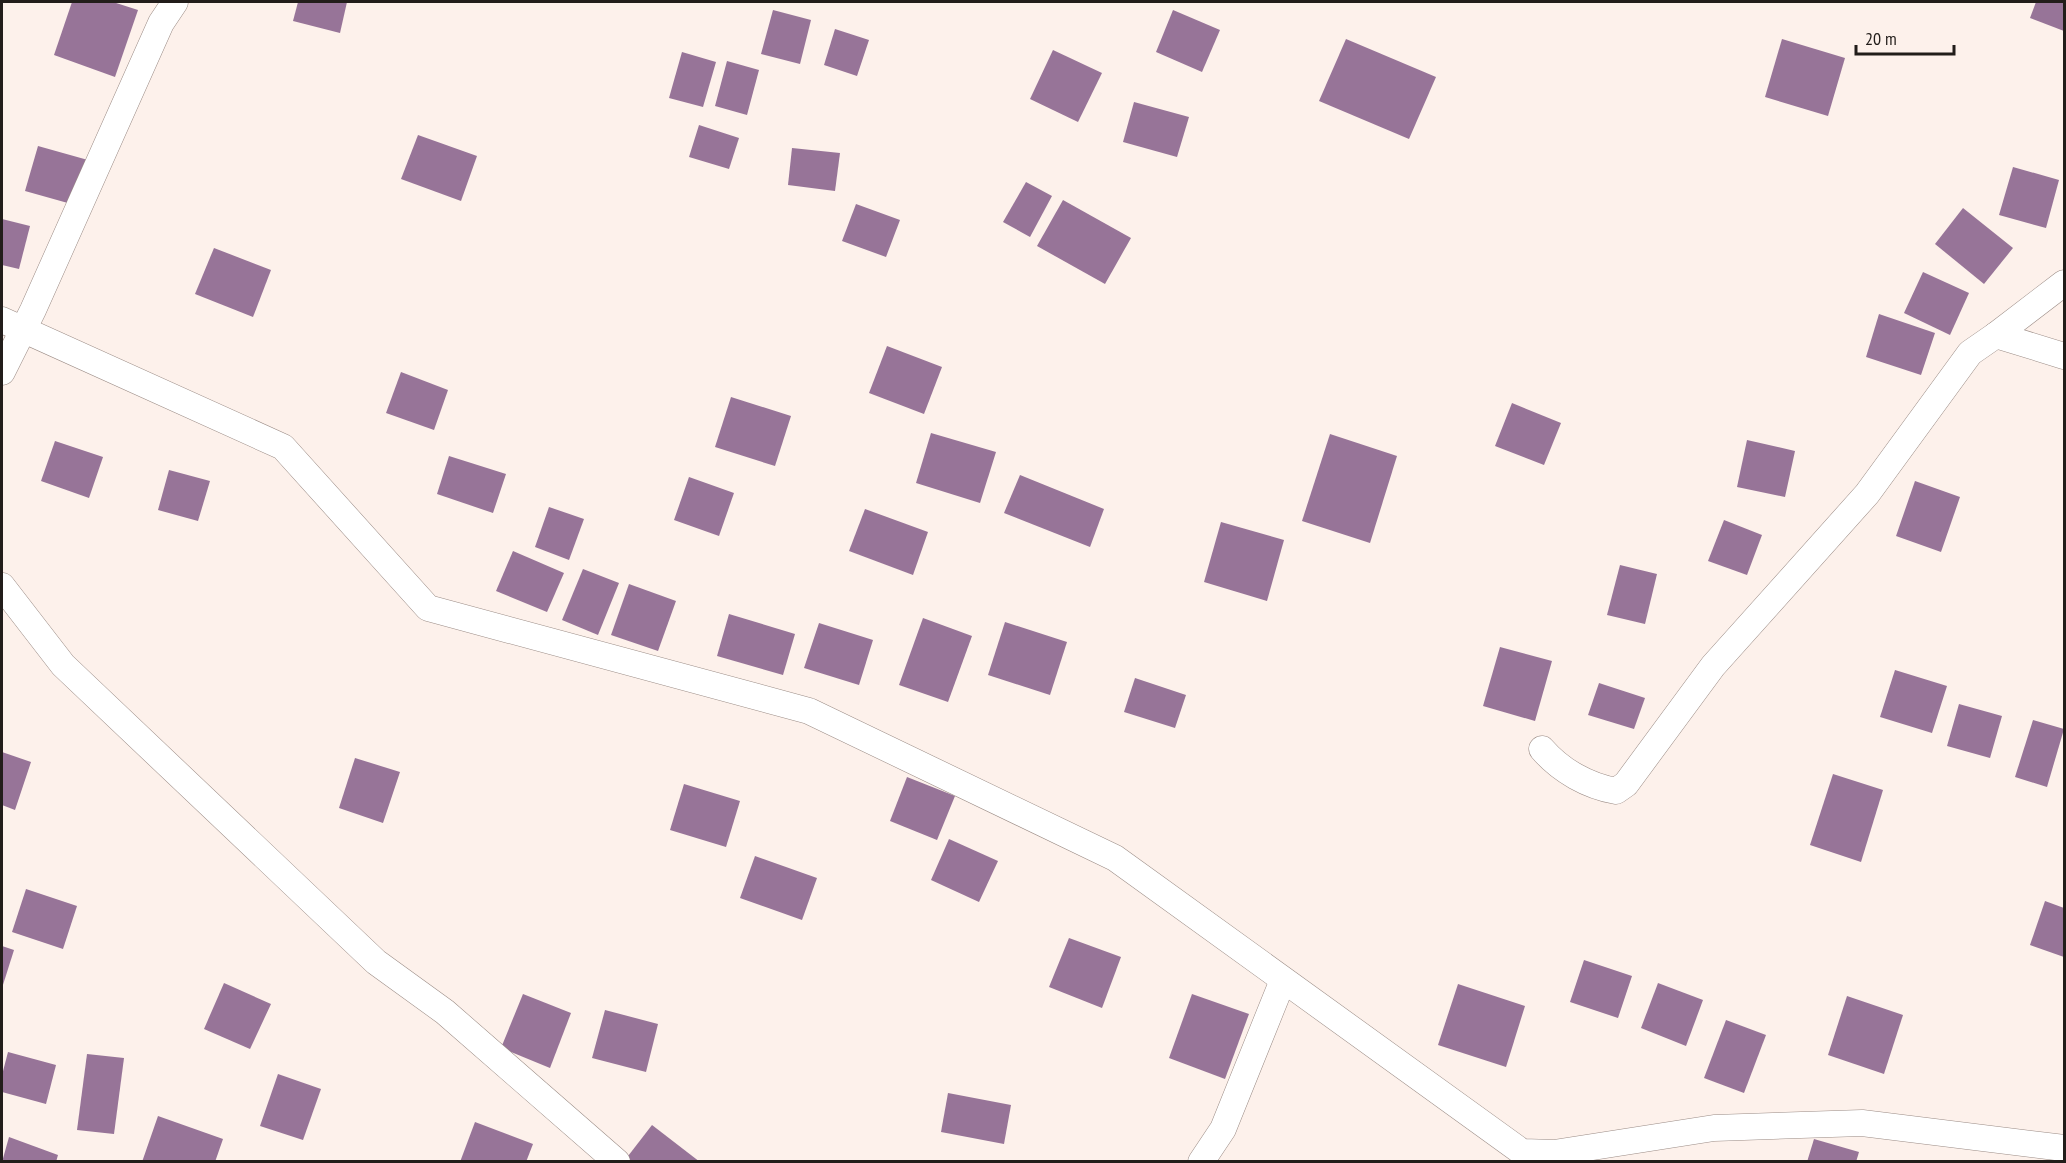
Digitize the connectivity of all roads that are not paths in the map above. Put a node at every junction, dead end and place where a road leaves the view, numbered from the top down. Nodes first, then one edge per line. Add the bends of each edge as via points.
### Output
1 (175, 2) edge
2 (2064, 283) edge
3 (12, 324) edge
4 (1996, 334) junction
5 (2064, 356) edge
6 (2, 372) edge
7 (2, 586) edge
8 (1542, 749) dead end
9 (1283, 980) junction
10 (2064, 1148) edge
11 (1553, 1157) edge
12 (617, 1161) edge
13 (1201, 1161) edge

1 - 3 street via 161,23
2 - 4 street
3 - 6 street
3 - 9 street via 283,447 428,608 809,711 1114,858
4 - 5 street
4 - 8 street via 1970,353 1867,494 1713,666 1626,784 1616,791 1601,789 1571,774
7 - 12 street via 63,665 376,962 445,1012
9 - 11 street via 1522,1152
9 - 13 street via 1223,1129
10 - 11 street via 1862,1123 1714,1128

